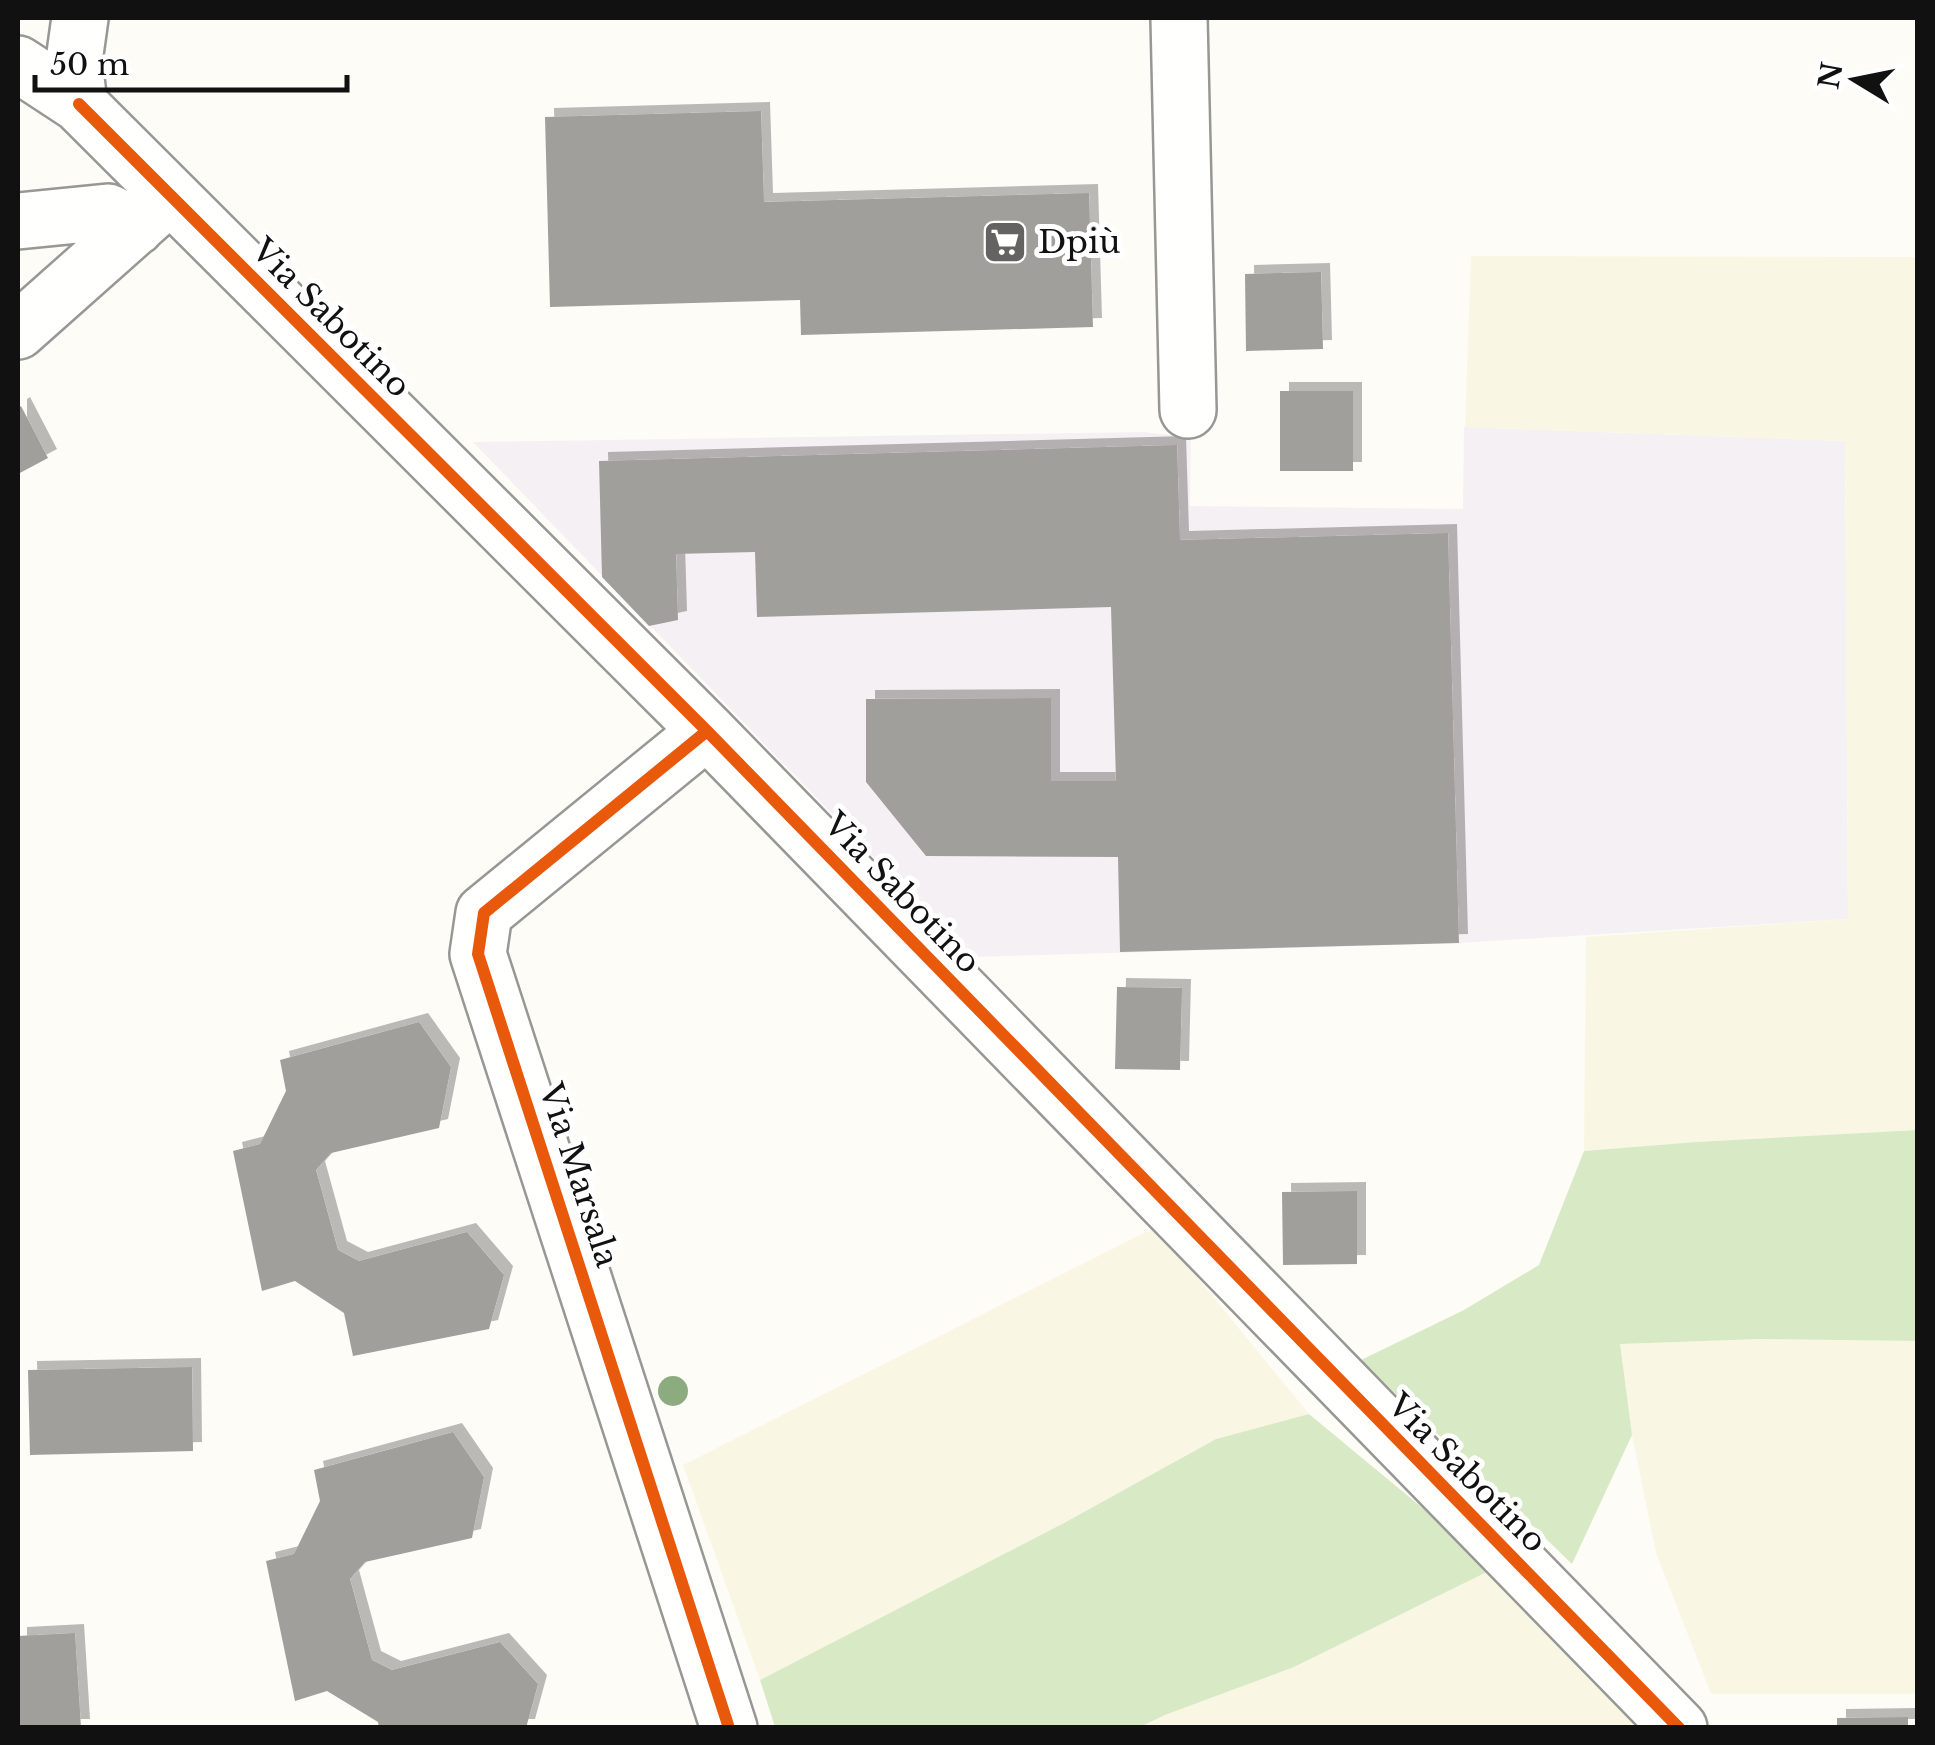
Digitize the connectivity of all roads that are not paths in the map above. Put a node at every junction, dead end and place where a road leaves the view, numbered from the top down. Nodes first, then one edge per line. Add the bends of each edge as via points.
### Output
1 (1179, 18) edge
2 (50, 55) edge
3 (153, 212) junction
4 (18, 221) edge
5 (18, 332) edge
6 (1188, 410) dead end
7 (708, 732) junction
8 (728, 1728) edge
9 (1679, 1728) edge

1 - 6 street
2 - 3 street, Via Sabotino
3 - 4 street
3 - 5 street
3 - 7 street, Via Sabotino
7 - 8 street, Via Marsala via 484,913 478,954
7 - 9 street, Via Sabotino

